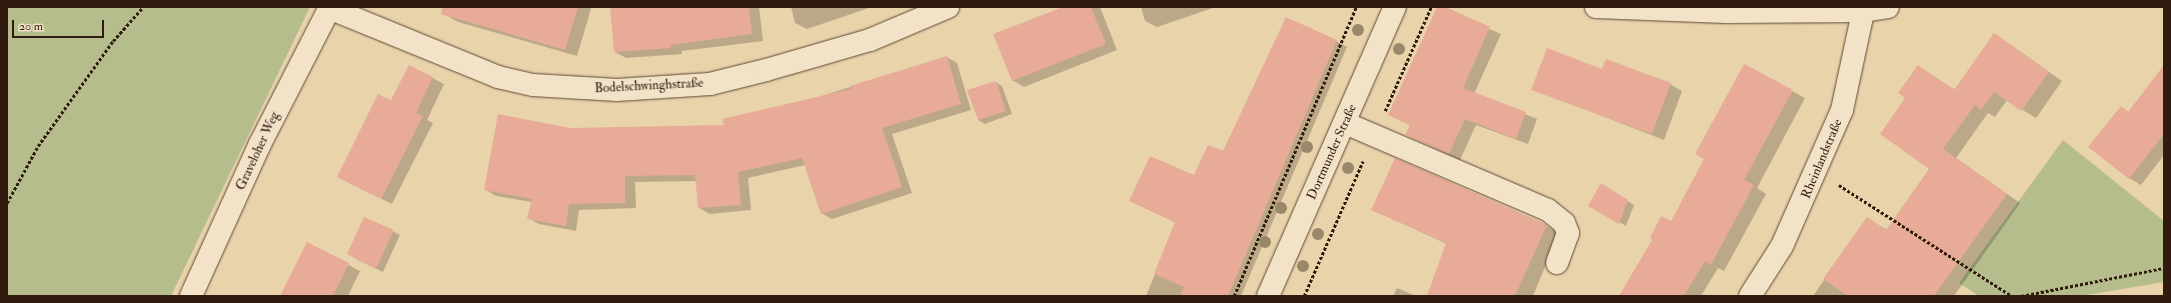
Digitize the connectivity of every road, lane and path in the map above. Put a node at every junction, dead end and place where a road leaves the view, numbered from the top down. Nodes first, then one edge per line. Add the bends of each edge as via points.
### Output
1 (143, 7) edge
2 (948, 7) edge
3 (1356, 7) edge
4 (1395, 7) edge
5 (1596, 7) edge
6 (1888, 7) edge
7 (329, 8) edge
8 (1864, 9) edge
9 (1345, 123) junction
10 (1818, 172) junction
11 (7, 203) edge
12 (1557, 263) dead end
13 (2164, 268) edge
14 (191, 296) edge
15 (1234, 296) edge
16 (1268, 296) edge
17 (1750, 296) edge
18 (2012, 296) edge
19 (2021, 296) edge

1 - 11 path via 113,41 38,146
2 - 7 street, Bodelschwinghstraße via 870,40 766,70 710,84 617,90 534,85 498,77
3 - 15 path
4 - 9 street, Dortmunder Straße
5 - 8 street via 1726,12
6 - 8 street
7 - 14 street, Graveloher Weg via 260,144
8 - 10 street, Rheinlandstraße via 1842,110
9 - 12 street via 1548,210 1564,223 1568,233
9 - 16 street, Dortmunder Straße
10 - 17 street, Rheinlandstraße via 1782,246
10 - 18 path
13 - 19 path

